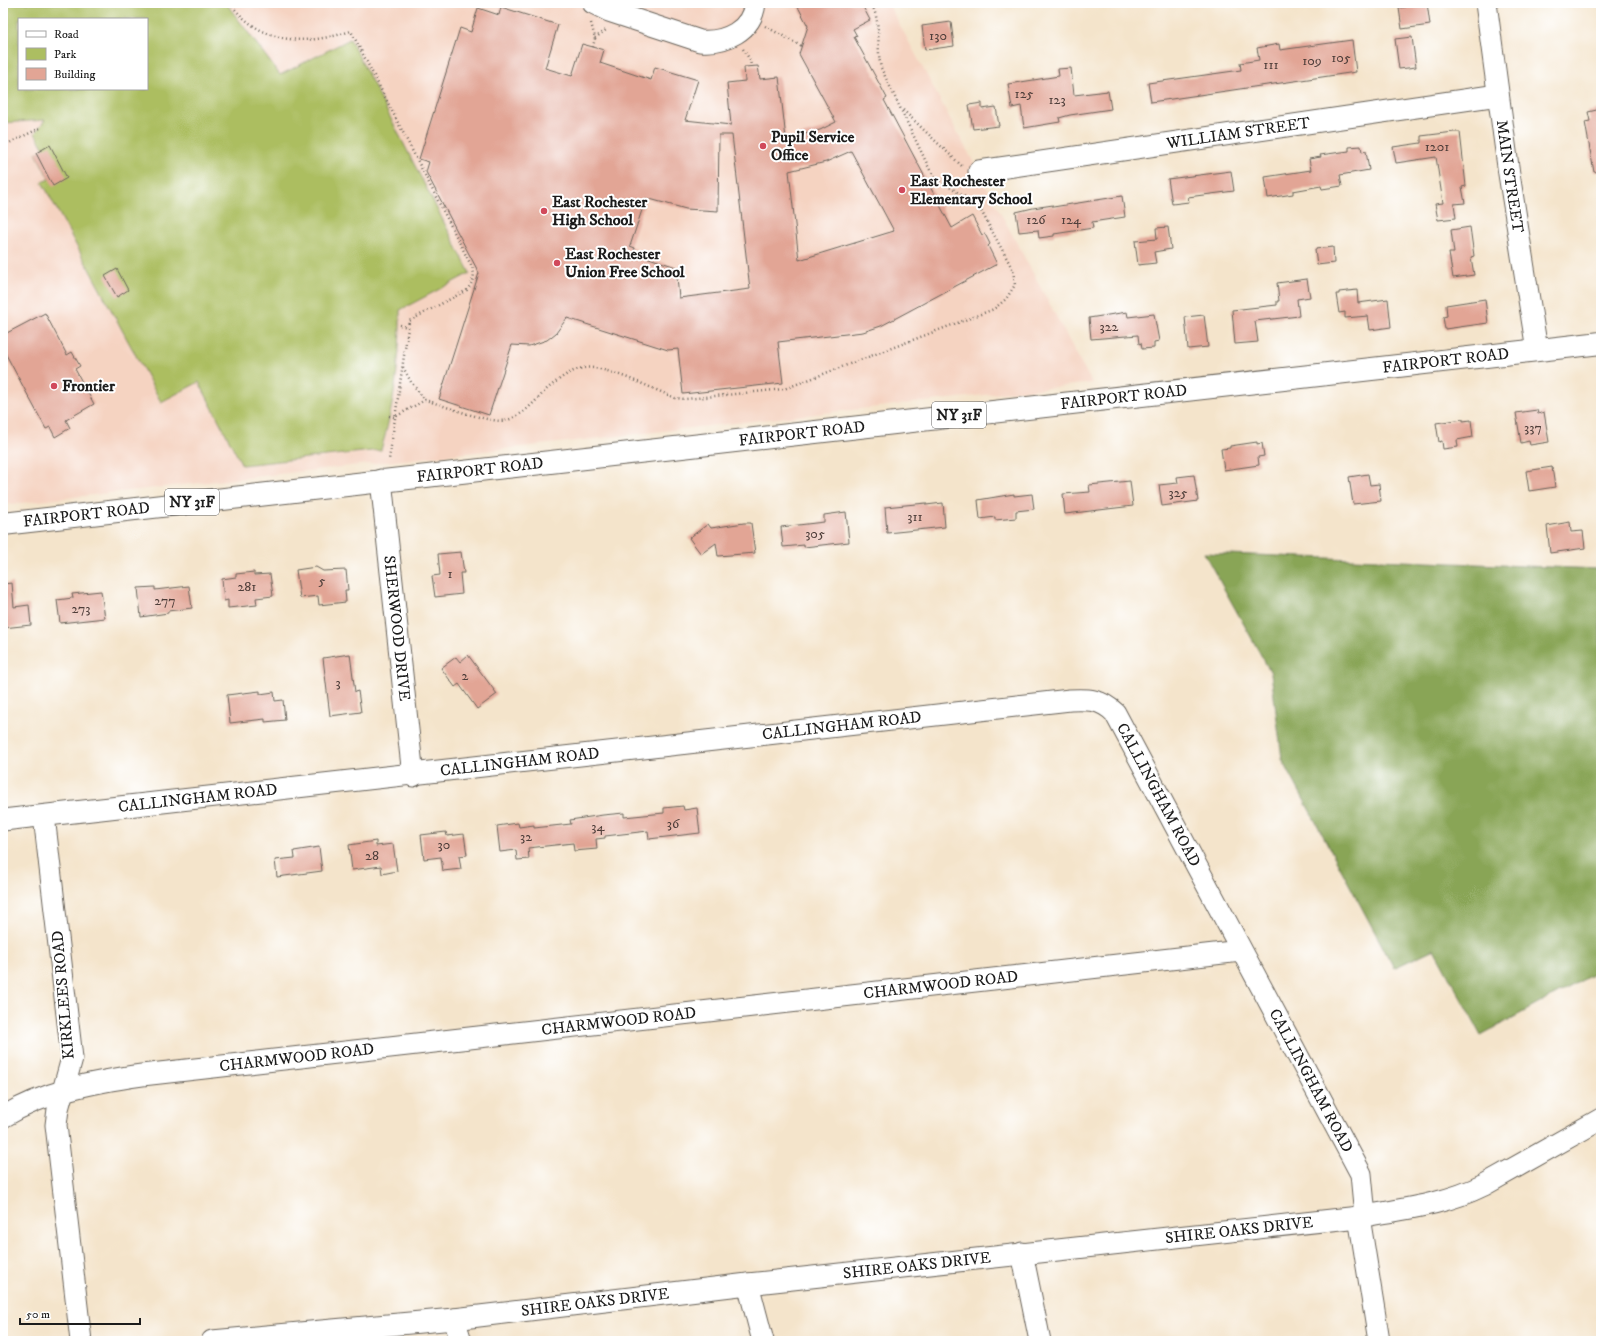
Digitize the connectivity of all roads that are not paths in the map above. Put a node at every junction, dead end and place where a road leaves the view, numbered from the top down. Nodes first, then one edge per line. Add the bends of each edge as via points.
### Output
1 (756, 3) edge
2 (1486, 3) edge
3 (592, 12) edge
4 (1498, 95) junction
5 (979, 171) road end
6 (1601, 343) edge
7 (1538, 350) junction
8 (381, 480) junction
9 (3, 524) edge
10 (413, 776) junction
11 (44, 816) junction
12 (3, 820) edge
13 (1241, 951) junction
14 (64, 1089) junction
15 (3, 1117) edge
16 (1601, 1119) edge
17 (1362, 1216) junction
18 (1022, 1253) junction
19 (748, 1284) junction
20 (454, 1319) junction
21 (81, 1341) edge
22 (212, 1341) edge
23 (461, 1341) edge
24 (763, 1341) edge
25 (1040, 1341) edge
26 (1379, 1341) edge

1 - 3 street via 745,26 738,33 710,42 609,11
2 - 4 street, MAIN STREET
4 - 5 street, WILLIAM STREET
4 - 7 street, MAIN STREET
6 - 7 main road, FAIRPORT ROAD / NY 31F
7 - 8 main road, FAIRPORT ROAD / NY 31F
8 - 9 main road, FAIRPORT ROAD / NY 31F
8 - 10 street, SHERWOOD DRIVE
10 - 11 street, CALLINGHAM ROAD
10 - 13 street, CALLINGHAM ROAD via 1070,700 1097,701 1107,705 1115,713
11 - 12 street, CALLINGHAM ROAD
11 - 14 street, KIRKLEES ROAD via 72,1058
13 - 14 street, CHARMWOOD ROAD via 142,1074
13 - 17 street, CALLINGHAM ROAD via 1361,1174
14 - 15 street, CHARMWOOD ROAD via 38,1098
14 - 21 street, KIRKLEES ROAD via 56,1125
16 - 17 street, SHIRE OAKS DRIVE via 1467,1194 1429,1206
17 - 18 street, SHIRE OAKS DRIVE
17 - 26 street, CALLINGHAM ROAD
18 - 19 street, SHIRE OAKS DRIVE
18 - 25 street
19 - 20 street, SHIRE OAKS DRIVE
19 - 24 street
20 - 22 street, SHIRE OAKS DRIVE
20 - 23 street

